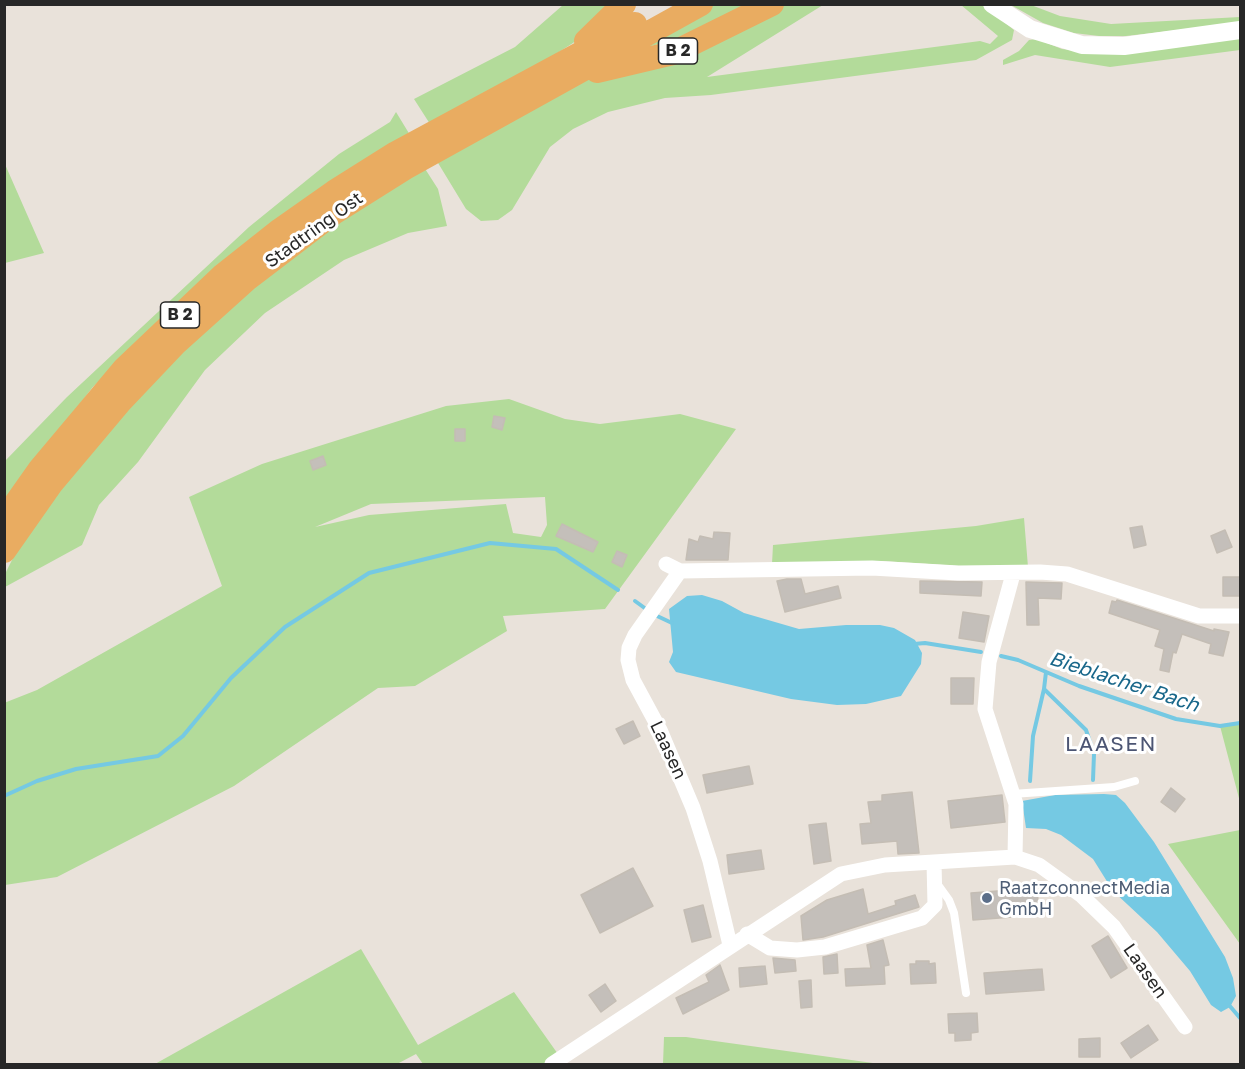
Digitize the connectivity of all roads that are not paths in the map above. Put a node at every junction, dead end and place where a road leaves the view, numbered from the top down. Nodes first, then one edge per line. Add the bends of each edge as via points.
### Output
1 (624, 4) edge
2 (672, 4) edge
3 (701, 4) edge
4 (772, 4) edge
5 (992, 4) edge
6 (1240, 30) edge
7 (572, 67) junction
8 (6, 538) edge
9 (666, 564) dead end
10 (680, 571) junction
11 (1013, 574) junction
12 (1240, 616) edge
13 (1135, 781) dead end
14 (1012, 794) junction
15 (1015, 857) junction
16 (934, 862) junction
17 (936, 882) junction
18 (747, 934) junction
19 (730, 945) junction
20 (966, 993) dead end
21 (1185, 1027) dead end
22 (552, 1065) edge

1 - 7 highway, B 2
2 - 7 highway, Stadtring Ost / B 2
3 - 7 highway, Stadtring Ost / B 2
4 - 7 highway, B 2 via 673,53
5 - 6 street via 1030,29 1082,45 1124,46
7 - 8 highway, Stadtring Ost / B 2 via 444,125 334,192 222,276 124,369 40,469
9 - 10 street
10 - 11 street via 872,568
10 - 19 street, Laasen via 634,635 628,660 633,680 660,730 693,807
11 - 12 street via 1067,574 1199,616
11 - 14 street via 988,662 985,709
13 - 14 lane via 1114,787
14 - 15 street via 1016,804
15 - 16 street, Laasen
15 - 21 street, Laasen via 1039,865 1082,896 1114,927
16 - 17 street
16 - 18 street, Laasen via 841,874
17 - 18 street via 935,905 922,918 871,935 797,950 770,948
17 - 20 lane via 954,913
18 - 19 street, Laasen
19 - 22 street, Laasen

